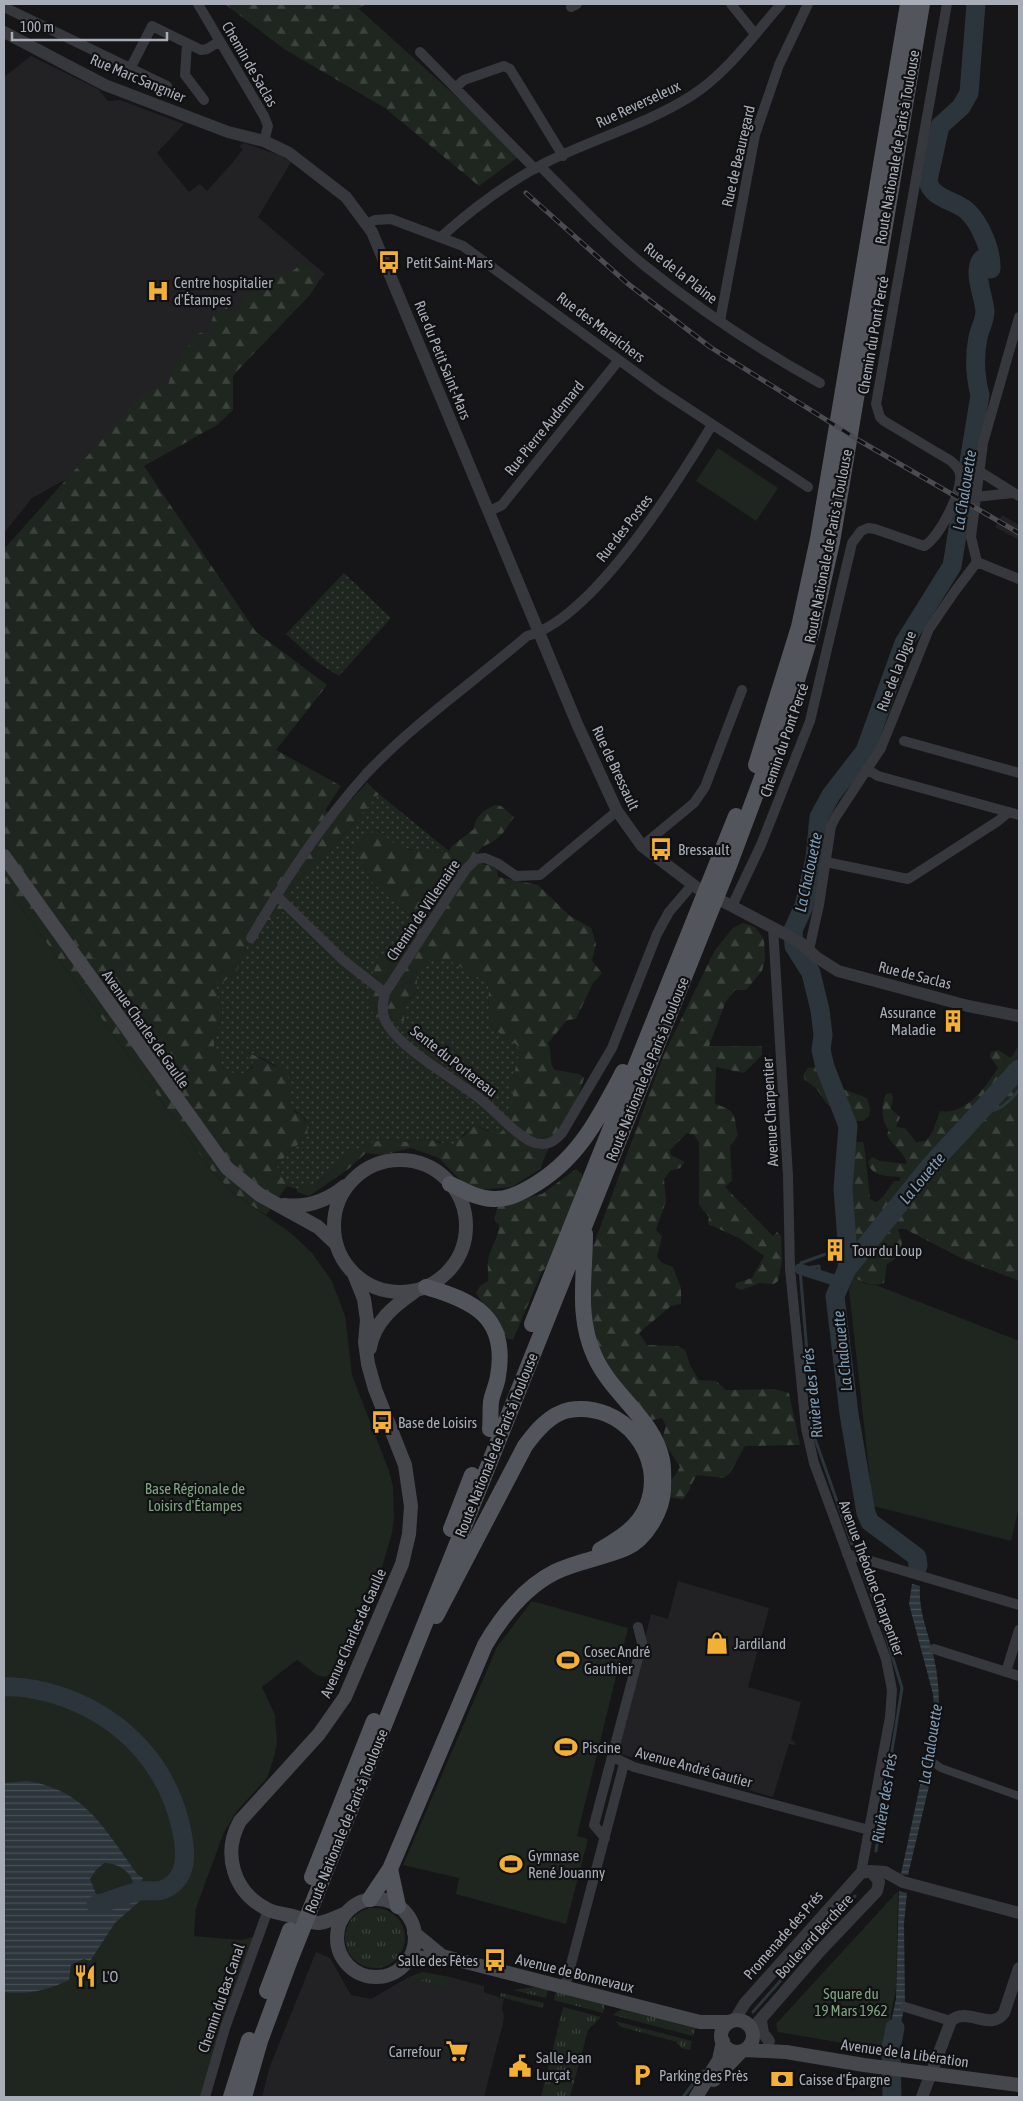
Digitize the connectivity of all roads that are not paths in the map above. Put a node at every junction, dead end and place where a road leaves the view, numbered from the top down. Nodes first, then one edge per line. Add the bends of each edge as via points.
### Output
1 (198, 4) edge
2 (731, 4) edge
3 (781, 4) edge
4 (808, 4) edge
5 (908, 4) edge
6 (922, 4) edge
7 (947, 4) edge
8 (4, 7) edge
9 (4, 32) edge
10 (755, 34) junction
11 (220, 41) junction
12 (187, 44) junction
13 (420, 52) dead end
14 (130, 69) junction
15 (167, 86) dead end
16 (455, 88) junction
17 (204, 100) dead end
18 (264, 141) junction
19 (563, 156) junction
20 (538, 167) junction
21 (367, 224) junction
22 (441, 237) junction
23 (1019, 317) edge
24 (720, 321) junction
25 (619, 360) junction
26 (820, 383) dead end
27 (712, 425) junction
28 (979, 471) junction
29 (808, 487) dead end
30 (1017, 494) edge
31 (976, 497) junction
32 (490, 511) junction
33 (977, 562) junction
34 (1019, 579) edge
35 (540, 633) junction
36 (742, 690) dead end
37 (904, 741) dead end
38 (868, 770) junction
39 (1019, 773) edge
40 (617, 811) junction
41 (1009, 812) junction
42 (1019, 815) edge
43 (642, 846) junction
44 (4, 856) edge
45 (826, 862) junction
46 (696, 887) joint
47 (276, 895) junction
48 (728, 904) joint
49 (773, 927) junction
50 (250, 938) dead end
51 (805, 947) junction
52 (385, 994) junction
53 (1019, 1016) edge
54 (645, 1042) junction
55 (352, 1180) junction
56 (450, 1184) junction
57 (279, 1205) junction
58 (584, 1227) junction
59 (336, 1244) junction
60 (354, 1274) junction
61 (421, 1289) junction
62 (793, 1294) joint
63 (368, 1364) junction
64 (490, 1429) junction
65 (847, 1554) junction
66 (581, 1561) junction
67 (1019, 1605) edge
68 (638, 1627) dead end
69 (1019, 1630) edge
70 (934, 1649) dead end
71 (414, 1652) junction
72 (1006, 1672) junction
73 (1019, 1676) edge
74 (613, 1753) junction
75 (934, 1763) dead end
76 (624, 1764) junction
77 (1019, 1796) edge
78 (869, 1830) junction
79 (605, 1838) junction
80 (390, 1869) junction
81 (866, 1872) junction
82 (902, 1882) junction
83 (877, 1891) junction
84 (312, 1892) junction
85 (370, 1899) junction
86 (398, 1906) junction
87 (268, 1910) junction
88 (1019, 1913) edge
89 (344, 1914) junction
90 (318, 1923) junction
91 (414, 1933) junction
92 (337, 1941) junction
93 (442, 1956) junction
94 (285, 1958) junction
95 (408, 1959) junction
96 (1019, 1968) edge
97 (566, 1987) junction
98 (906, 2007) dead end
99 (953, 2019) junction
100 (700, 2022) junction
101 (732, 2022) junction
102 (755, 2027) junction
103 (722, 2039) junction
104 (743, 2051) junction
105 (786, 2052) junction
106 (930, 2073) junction
107 (1019, 2085) edge
108 (205, 2097) edge
109 (231, 2097) edge
110 (244, 2097) edge
111 (698, 2097) edge
112 (922, 2097) edge

1 - 11 street, Chemin de Saclas
2 - 10 street
3 - 10 street, Rue Reverseleux
4 - 24 street, Rue de Beauregard via 779,65 758,125
5 - 54 main road, Route Nationale de Paris à Toulouse via 833,456 799,627 757,762
6 - 58 main road, Route Nationale de Paris à Toulouse via 833,535 812,631 770,759
7 - 48 street, Chemin du Pont Percé via 876,404 884,421 951,461 957,467 960,482 948,514 930,543 924,546 868,528 852,543 810,721 761,845
8 - 14 street
9 - 18 street, Rue Marc Sangnier via 105,85 143,101 228,132
10 - 19 street, Rue Reverseleux via 718,75 692,96
11 - 12 street via 201,50
11 - 18 street, Chemin de Saclas via 264,116 268,126
12 - 14 street via 152,26
12 - 17 street via 185,75
13 - 16 street, Rue de la Plaine
14 - 15 street
16 - 19 street via 464,80 504,66 510,69
16 - 20 street, Rue de la Plaine
18 - 21 street, Rue du Petit Saint-Mars via 290,153 333,184
19 - 20 street, Rue Reverseleux
20 - 22 street, Rue Reverseleux via 499,189
20 - 24 street, Rue de la Plaine via 644,265
21 - 22 street, Rue des Maraichers via 391,219
21 - 32 street, Rue du Petit Saint-Mars
22 - 25 street, Rue des Maraichers via 482,258
23 - 28 street via 983,442
24 - 26 street, Rue de la Plaine
25 - 27 street, Rue des Maraichers
25 - 32 street, Rue Pierre Audemard via 502,505
27 - 29 street, Rue des Maraichers
27 - 35 street, Rue des Postes via 656,512 597,587 548,630
28 - 30 street
28 - 31 street
30 - 31 street
31 - 33 street via 971,537
32 - 35 street, Rue du Petit Saint-Mars
33 - 34 street
33 - 38 street, Rue de la Digue via 929,629 894,719
35 - 40 street, Rue de Bressault
35 - 47 street, Rue des Postes via 527,636 418,726 367,773 318,831
36 - 43 street via 705,788 694,803
37 - 39 street
38 - 41 street via 878,776
38 - 45 street, Rue de la Digue via 834,818
40 - 43 street, Rue de Bressault
40 - 52 street, Chemin de Villemaire via 540,875 516,876 497,863 485,858 476,859 466,869
41 - 42 street
41 - 45 street via 908,879
43 - 46 street, Rue de Bressault
44 - 57 main road, Avenue Charles de Gaulle via 227,1168 246,1186
45 - 51 street, Rue de la Digue via 819,906
46 - 52 street, Sente du Portereau via 669,912 657,934 612,1048 572,1118 554,1142 545,1145 527,1139 479,1098 407,1045 384,1019
47 - 50 street, Rue des Postes
47 - 52 street via 343,960
48 - 49 street
49 - 51 street
49 - 62 street, Avenue Charpentier
51 - 53 street, Rue de Saclas via 838,971 865,980
54 - 56 main road via 632,1056 580,1147 543,1180 516,1195 494,1200 475,1196
54 - 64 main road, Route Nationale de Paris à Toulouse
55 - 56 main road via 377,1164 405,1160 432,1168
55 - 57 main road, Avenue Charles de Gaulle via 319,1203 299,1207
55 - 59 main road via 341,1196 335,1215
56 - 61 main road via 464,1210 463,1244 450,1269
57 - 59 main road, Avenue Charles de Gaulle via 318,1226
58 - 66 main road via 583,1318 594,1356 614,1389 649,1428 662,1460 663,1503 655,1520 628,1548
58 - 71 main road, Route Nationale de Paris à Toulouse
59 - 60 main road
60 - 61 main road via 363,1282 385,1291
60 - 63 main road, Avenue Charles de Gaulle via 364,1300
61 - 63 main road, Avenue Charles de Gaulle via 391,1308 378,1326
61 - 64 main road via 464,1299 481,1310 490,1322 500,1354 491,1402
62 - 65 street, Avenue Théodore Charpentier via 806,1428 814,1463
63 - 87 main road, Avenue Charles de Gaulle via 405,1465 411,1506 409,1534 402,1564 345,1697 319,1734 248,1810 235,1830 230,1851 233,1871 244,1890
64 - 84 main road, Route Nationale de Paris à Toulouse
65 - 67 street
65 - 78 street, Avenue Théodore Charpentier via 886,1659 892,1690
66 - 71 main road via 628,1532 640,1519 652,1490 652,1472 649,1456 628,1426 614,1417 594,1411 568,1410 543,1424 525,1446 446,1601
66 - 80 main road via 554,1573 532,1588 494,1629
68 - 74 street, Avenue André Gautier via 642,1643
69 - 72 street
70 - 72 street
71 - 84 main road, Route Nationale de Paris à Toulouse
72 - 73 street
74 - 76 street, Avenue André Gautier
74 - 79 street via 594,1826
75 - 77 street
76 - 78 street, Avenue André Gautier
76 - 79 street
78 - 81 street, Avenue Théodore Charpentier
79 - 97 street
80 - 85 main road
80 - 86 main road
81 - 82 street via 886,1872
81 - 83 street via 879,1882
81 - 101 street, Promenade des Prés via 745,2003
82 - 83 street
82 - 88 street
83 - 102 street, Boulevard Berchère
84 - 94 main road, Route Nationale de Paris à Toulouse
85 - 86 main road via 383,1899
85 - 89 main road via 357,1903
86 - 91 main road via 410,1919
87 - 90 main road, Avenue Charles de Gaulle
87 - 108 street, Chemin du Bas Canal via 225,2028
89 - 90 main road
89 - 92 main road
90 - 92 main road, Avenue Charles de Gaulle
91 - 93 main road, Avenue de Bonnevaux
91 - 95 main road via 414,1946
92 - 95 main road via 347,1964 367,1976 390,1974
93 - 95 main road, Avenue de Bonnevaux
93 - 97 main road, Avenue de Bonnevaux
94 - 109 main road, Route Nationale de Paris à Toulouse via 250,2037
94 - 110 main road, Route Nationale de Paris à Toulouse
96 - 99 street via 999,2019 994,2022
97 - 100 main road, Avenue de Bonnevaux
98 - 99 street
99 - 106 street
100 - 101 main road, Avenue de Bonnevaux
100 - 103 main road, Avenue de Bonnevaux
101 - 102 main road
101 - 103 main road via 724,2029
102 - 104 main road via 752,2042
102 - 105 main road, Avenue de la Libération via 768,2041
103 - 104 main road via 731,2051
103 - 111 main road via 719,2060
104 - 105 main road, Avenue de la Libération
104 - 111 main road
105 - 106 main road, Avenue de la Libération
106 - 107 main road, Avenue de la Libération
106 - 112 street

